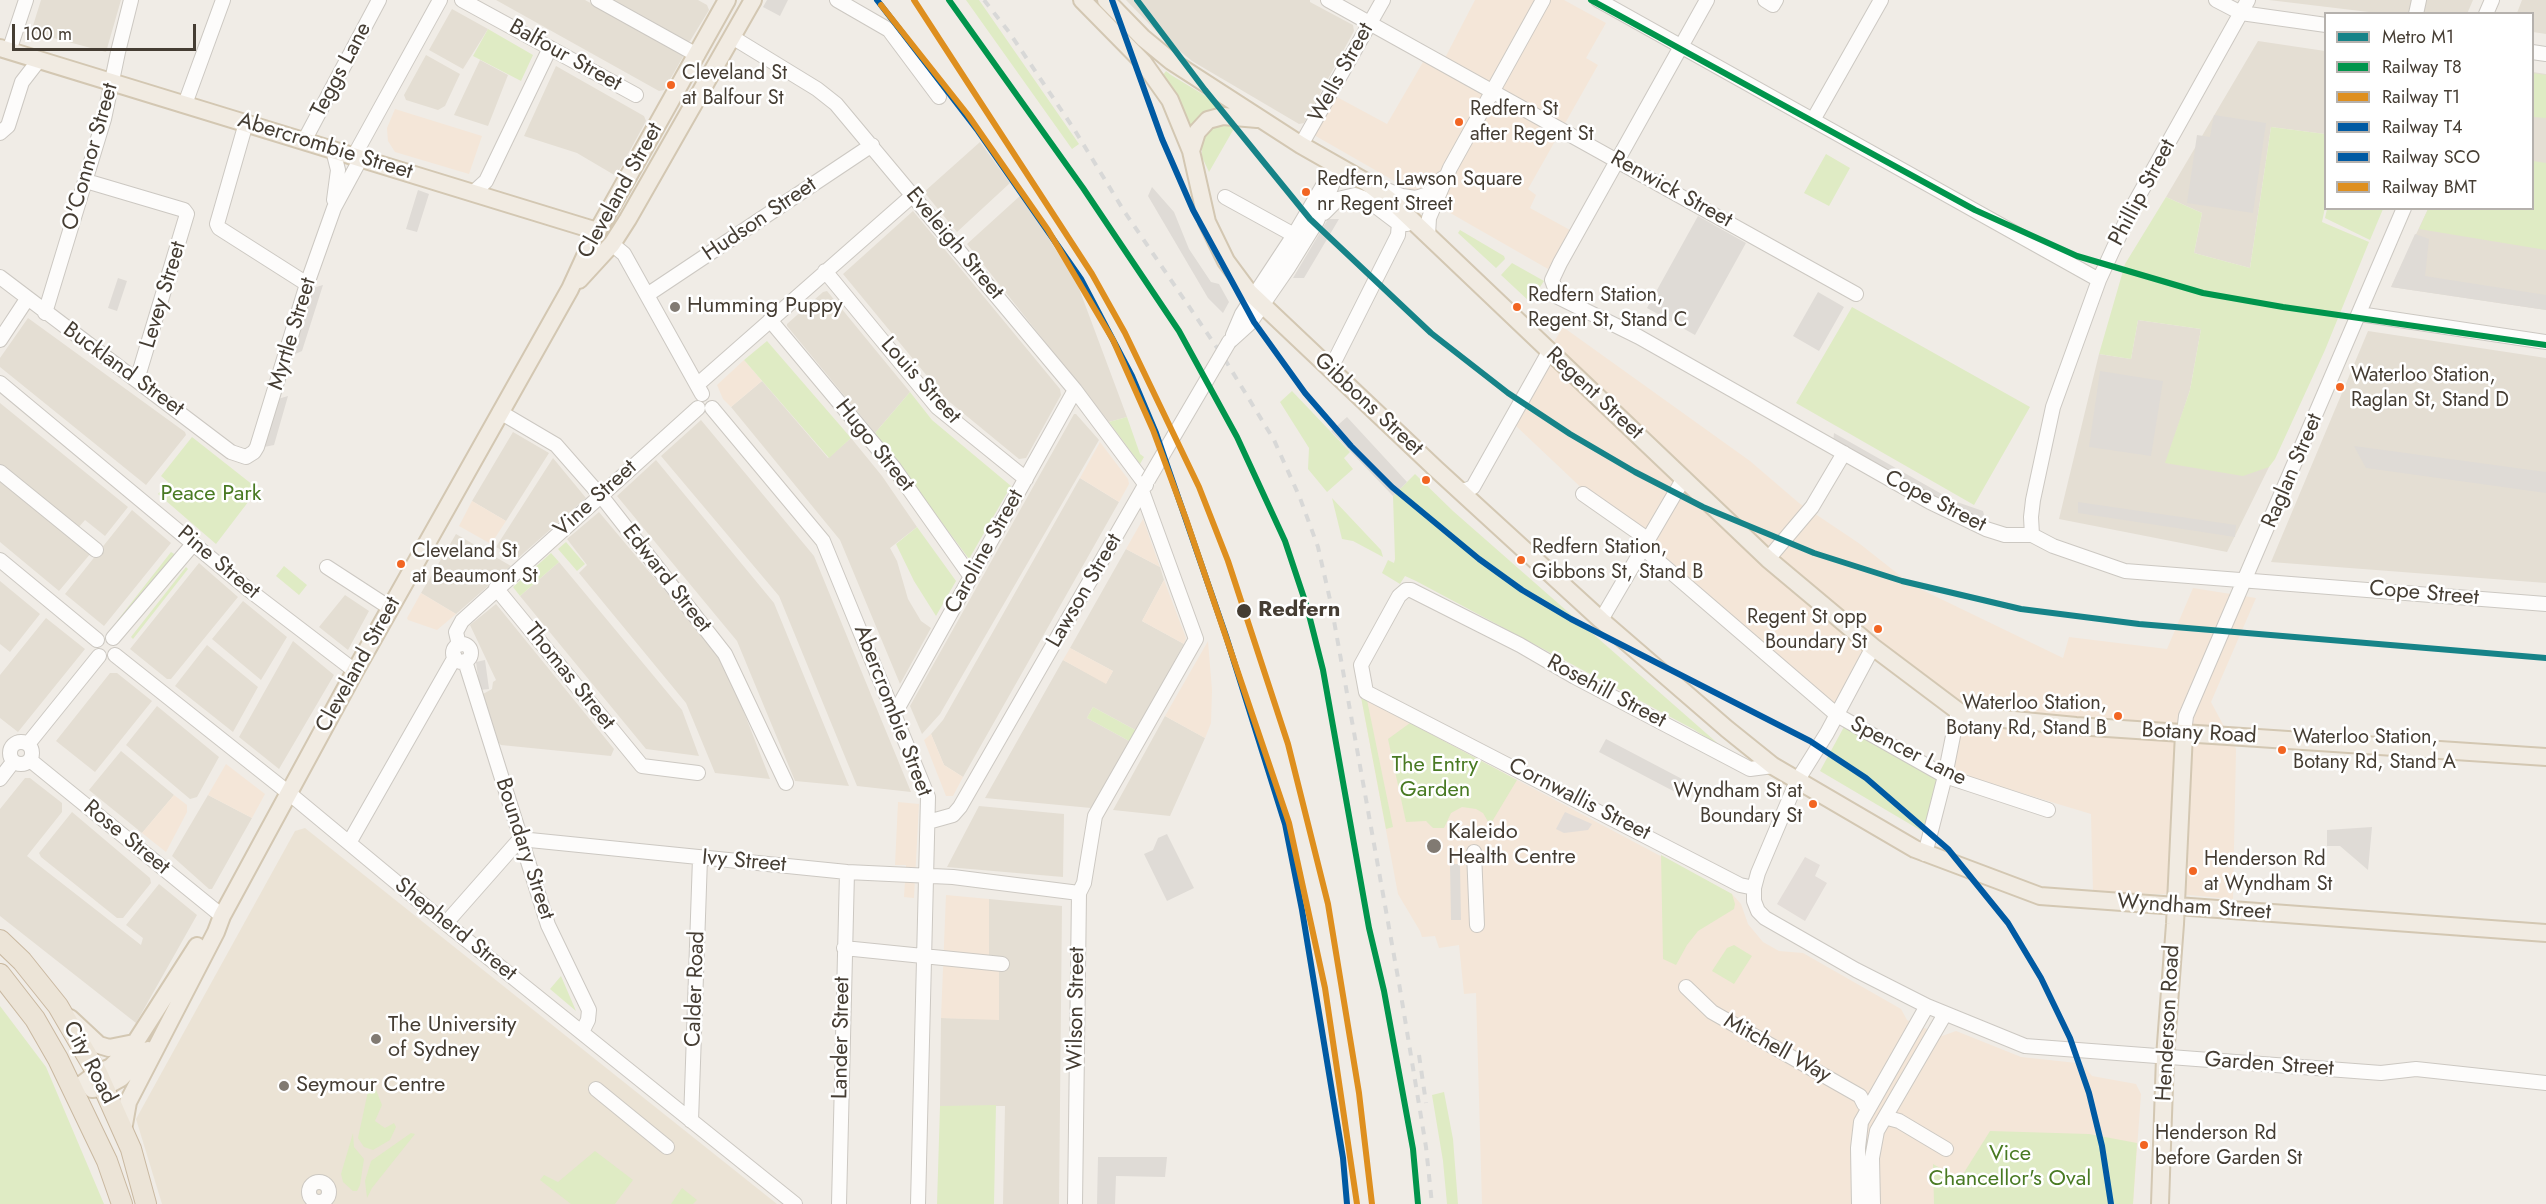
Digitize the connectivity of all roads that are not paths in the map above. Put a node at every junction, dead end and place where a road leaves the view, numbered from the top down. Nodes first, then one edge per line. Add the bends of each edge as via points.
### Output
1 (26, 0) edge
2 (131, 0) edge
3 (223, 0) edge
4 (379, 0) edge
5 (440, 0) edge
6 (449, 0) edge
7 (462, 0) edge
8 (598, 0) edge
9 (753, 0) edge
10 (837, 0) edge
11 (1082, 0) edge
12 (1106, 0) edge
13 (1328, 0) edge
14 (1383, 0) edge
15 (1543, 0) edge
16 (1598, 0) edge
17 (1707, 0) edge
18 (1765, 0) edge
19 (1776, 0) edge
20 (1881, 0) edge
21 (2216, 0) edge
22 (725, 1) edge
23 (2245, 6) edge
24 (1370, 23) junction
25 (2324, 25) edge
26 (732, 37) junction
27 (1681, 46) junction
28 (550, 48) junction
29 (5, 49) edge
30 (697, 55) junction
31 (39, 60) junction
32 (113, 82) junction
33 (1492, 91) junction
34 (636, 95) dead end
35 (939, 97) dead end
36 (185, 104) junction
37 (1261, 119) junction
38 (1813, 120) junction
39 (246, 123) junction
40 (0, 133) edge
41 (304, 141) junction
42 (1301, 145) junction
43 (872, 146) junction
44 (333, 150) junction
45 (1191, 151) junction
46 (357, 157) junction
47 (1617, 160) junction
48 (1337, 166) junction
49 (1450, 168) junction
50 (86, 181) junction
51 (1366, 182) junction
52 (473, 193) junction
53 (913, 195) junction
54 (641, 197) junction
55 (1224, 197) dead end
56 (334, 208) junction
57 (2403, 210) edge
58 (1317, 221) junction
59 (1414, 227) junction
60 (597, 231) junction
61 (1294, 235) junction
62 (612, 244) junction
63 (825, 272) junction
64 (0, 277) edge
65 (2099, 280) junction
66 (307, 284) junction
67 (570, 289) junction
68 (1856, 294) dead end
69 (647, 295) junction
70 (27, 298) junction
71 (1258, 302) junction
72 (45, 313) junction
73 (2359, 314) junction
74 (770, 320) junction
75 (0, 340) edge
76 (2546, 342) edge
77 (1549, 352) junction
78 (1330, 369) junction
79 (137, 380) junction
80 (0, 383) edge
81 (699, 389) junction
82 (1075, 390) junction
83 (705, 408) junction
84 (500, 412) junction
85 (1844, 453) junction
86 (248, 457) joint
87 (0, 472) edge
88 (1684, 477) junction
89 (1026, 479) junction
90 (1145, 485) junction
91 (1459, 490) junction
92 (1582, 494) dead end
93 (600, 495) junction
94 (2032, 535) junction
95 (1643, 542) junction
96 (194, 543) junction
97 (96, 550) dead end
98 (1768, 559) junction
99 (0, 560) edge
100 (327, 567) dead end
101 (971, 577) junction
102 (2246, 580) junction
103 (496, 588) junction
104 (2546, 604) edge
105 (390, 608) junction
106 (1601, 620) junction
107 (113, 638) junction
108 (98, 640) junction
109 (1873, 647) junction
110 (460, 654) junction
111 (115, 655) junction
112 (99, 656) junction
113 (355, 671) junction
114 (1372, 695) joint
115 (1958, 711) junction
116 (895, 713) junction
117 (1837, 715) junction
118 (2184, 733) junction
119 (0, 737) edge
120 (28, 744) junction
121 (12, 746) junction
122 (2546, 757) edge
123 (30, 760) junction
124 (13, 762) junction
125 (1773, 766) junction
126 (698, 772) dead end
127 (1945, 776) junction
128 (0, 779) edge
129 (1797, 781) junction
130 (786, 783) dead end
131 (290, 794) junction
132 (2048, 810) dead end
133 (1095, 816) joint
134 (928, 822) junction
135 (520, 839) junction
136 (349, 843) junction
137 (1474, 852) dead end
138 (1925, 854) junction
139 (700, 858) junction
140 (847, 872) junction
141 (926, 876) junction
142 (1754, 888) junction
143 (1079, 893) junction
144 (2176, 906) junction
145 (222, 916) junction
146 (446, 923) junction
147 (1478, 926) dead end
148 (2546, 933) edge
149 (0, 940) edge
150 (844, 948) junction
151 (923, 955) junction
152 (1002, 964) dead end
153 (0, 974) edge
154 (1686, 987) dead end
155 (58, 1006) junction
156 (1927, 1006) junction
157 (1945, 1014) junction
158 (167, 1024) junction
159 (582, 1032) junction
160 (135, 1043) junction
161 (2165, 1057) junction
162 (100, 1081) junction
163 (2546, 1083) edge
164 (596, 1089) dead end
165 (73, 1091) junction
166 (1869, 1107) junction
167 (1888, 1118) dead end
168 (691, 1120) junction
169 (123, 1130) junction
170 (667, 1147) dead end
171 (1946, 1149) dead end
172 (308, 1200) edge
173 (333, 1201) edge
174 (122, 1204) edge
175 (146, 1204) edge
176 (795, 1204) edge
177 (838, 1204) edge
178 (918, 1204) edge
179 (1075, 1204) edge
180 (1859, 1204) edge
181 (1874, 1204) edge
182 (2160, 1204) edge

1 - 29 street
2 - 32 street, O'Connor Street
3 - 36 street
4 - 41 street, Teggs Lane
5 - 6 street
5 - 46 street, Myrtle Street
7 - 28 street, Balfour Street
8 - 30 street
9 - 26 main road, Cleveland Street
10 - 35 street via 889,30
11 - 45 main road via 1156,77 1177,112
12 - 37 main road, Regent Street via 1160,53
13 - 24 street, Renwick Street
14 - 24 street, Wells Street
15 - 33 street
16 - 27 street
17 - 27 street
18 - 19 street via 1773,5
20 - 38 street
21 - 23 street
22 - 30 main road, Cleveland Street
23 - 25 street
23 - 65 street, Phillip Street via 2133,206
24 - 33 street, Renwick Street
24 - 42 street, Wells Street
26 - 43 street, Eveleigh Street via 817,89 836,104
26 - 54 main road, Cleveland Street
27 - 38 street
27 - 47 street
28 - 34 street, Balfour Street
28 - 52 street via 486,181
29 - 31 main road, Abercrombie Street
30 - 60 main road, Cleveland Street
31 - 32 main road, Abercrombie Street
31 - 40 street via 22,82 8,126
32 - 36 main road, Abercrombie Street
32 - 50 street, O'Connor Street
33 - 47 street, Renwick Street
33 - 49 street
36 - 39 main road, Abercrombie Street
37 - 42 main road, Regent Street
37 - 45 main road via 1223,116 1208,120 1197,132
38 - 65 street
39 - 41 main road, Abercrombie Street
39 - 66 street, Levey Street via 217,224
41 - 44 main road, Abercrombie Street
42 - 48 main road, Regent Street
43 - 53 street, Eveleigh Street
43 - 69 street, Hudson Street
44 - 46 main road, Abercrombie Street
44 - 56 street, Myrtle Street via 338,170
45 - 71 main road, Gibbons Street via 1207,222 1226,261
46 - 52 main road, Abercrombie Street
46 - 56 street, Myrtle Street
47 - 68 street, Renwick Street
47 - 85 street, Cope Street via 1552,280 1558,297 1639,337
48 - 51 main road, Regent Street
48 - 58 street
48 - 61 street
49 - 51 street via 1434,189 1416,198
49 - 59 street via 1436,202
50 - 72 street, O'Connor Street
50 - 79 street, Levey Street via 184,210 187,219
51 - 59 main road, Regent Street via 1395,204
52 - 60 main road, Abercrombie Street
53 - 63 street
53 - 82 street, Eveleigh Street
54 - 60 main road
54 - 62 main road, Cleveland Street
55 - 61 street
56 - 66 street, Myrtle Street
57 - 73 street, Raglan Street
58 - 59 street via 1336,201 1355,195
58 - 71 street
59 - 77 main road, Regent Street
59 - 78 street via 1398,235
60 - 67 main road, Cleveland Street
61 - 71 street
62 - 67 main road, Cleveland Street
62 - 69 street via 624,254
63 - 74 street
63 - 89 street, Louis Street via 937,407
64 - 70 street, Buckland Street
65 - 94 street, Phillip Street via 2054,407 2033,500
66 - 86 street, Myrtle Street via 257,447
67 - 84 main road, Cleveland Street
69 - 81 street
70 - 72 street, Buckland Street
70 - 75 street
71 - 78 main road, Gibbons Street
71 - 90 street, Lawson Street, bridge via 1242,315
72 - 79 street, Buckland Street
73 - 76 street
73 - 102 street, Raglan Street
74 - 81 street
74 - 101 street, Hugo Street via 894,468
77 - 88 main road, Regent Street
77 - 91 street via 1473,487
78 - 91 main road, Gibbons Street
79 - 86 street, Buckland Street via 235,454
80 - 96 street, Pine Street
81 - 83 street via 696,400
82 - 89 street, Caroline Street
82 - 90 street, Eveleigh Street
83 - 93 street, Vine Street
83 - 116 street, Abercrombie Street via 823,541
84 - 93 street, Edward Street via 556,445
84 - 105 main road, Cleveland Street
85 - 94 street, Cope Street via 1986,529
85 - 98 street via 1812,507
87 - 97 street
88 - 95 street
88 - 98 main road, Regent Street
89 - 101 street, Caroline Street
90 - 133 street, Eveleigh Street via 1196,639
90 - 134 street, Lawson Street via 960,807 953,815
91 - 106 main road, Gibbons Street
92 - 95 street, Spencer Lane
93 - 103 street, Vine Street
93 - 130 street, Edward Street via 725,654
94 - 102 street, Cope Street via 2125,571
95 - 106 street
95 - 117 street, Spencer Lane
96 - 107 street
96 - 113 street, Pine Street
98 - 109 main road, Regent Street
99 - 108 street
100 - 105 street
101 - 116 street, Caroline Street
102 - 104 street, Cope Street
102 - 118 street, Raglan Street via 2186,716
103 - 110 street, Vine Street via 458,625
103 - 126 street, Thomas Street via 642,766
105 - 113 main road, Cleveland Street
106 - 125 main road, Gibbons Street
107 - 108 street via 105,636
107 - 111 street via 118,646
108 - 112 street via 95,649
109 - 115 main road, Botany Road
109 - 117 street
110 - 135 street, Boundary Street
110 - 136 street, Vine Street
111 - 112 street via 108,659
111 - 131 street, Shepherd Street
112 - 120 street
113 - 131 main road, Cleveland Street
114 - 125 street, Rosehill Street via 1366,692 1361,665 1402,592 1411,590 1750,769
114 - 142 street, Cornwallis Street via 1740,885
115 - 118 main road, Botany Road via 1972,716
115 - 127 street
116 - 134 street, Abercrombie Street via 928,797
117 - 127 street, Spencer Lane
117 - 129 street
118 - 122 main road, Botany Road
118 - 144 main road, Henderson Road
119 - 121 street
120 - 121 street via 18,742
120 - 123 street
121 - 124 street via 9,756
123 - 124 street via 20,765
123 - 145 street, Rose Street
124 - 128 street
125 - 129 main road, Gibbons Street
127 - 132 street, Spencer Lane
127 - 138 street
129 - 138 main road, Wyndham Street
129 - 142 street
131 - 136 street, Shepherd Street
131 - 145 main road, Cleveland Street
133 - 143 street, Wilson Street
134 - 141 street, Abercrombie Street
135 - 139 street, Ivy Street
135 - 146 street
135 - 159 street, Boundary Street via 548,925 589,1010
136 - 146 street, Shepherd Street
137 - 147 street
138 - 144 main road, Wyndham Street via 2040,896
139 - 140 street, Ivy Street
139 - 168 street, Calder Road
140 - 141 street, Ivy Street
140 - 150 street, Lander Street
141 - 143 street, Ivy Street
141 - 151 street, Abercrombie Street
142 - 156 street, Garden Street via 1756,907 1769,920
143 - 179 street, Wilson Street
144 - 148 main road, Wyndham Street
144 - 161 main road, Henderson Road
145 - 158 main road, Cleveland Street
145 - 160 main road, Cleveland Street via 208,930
146 - 159 street, Shepherd Street
149 - 155 highway, City Road
150 - 151 street
150 - 177 street, Lander Street
151 - 152 street
151 - 178 street, Abercrombie Street
153 - 165 highway, City Road via 35,1019
154 - 166 street, Mitchell Way via 1712,1012 1860,1096
155 - 160 main road via 99,1045 109,1048
155 - 162 highway, City Road
156 - 157 street, Garden Street
156 - 166 street
157 - 161 street, Garden Street via 2025,1046
157 - 181 street via 1876,1131 1872,1158
158 - 162 main road, Cleveland Street via 121,1078
158 - 169 main road, Cleveland Street via 128,1102
159 - 168 street, Shepherd Street
160 - 162 main road, Cleveland Street
161 - 163 street, Garden Street via 2391,1074 2416,1069
161 - 182 main road, Henderson Road
162 - 165 main road, Cleveland Street
162 - 169 highway, City Road
164 - 170 street
165 - 174 highway, City Road via 107,1161
166 - 180 street via 1858,1132
167 - 171 street
168 - 176 street, Shepherd Street
169 - 175 highway, City Road
172 - 173 street

